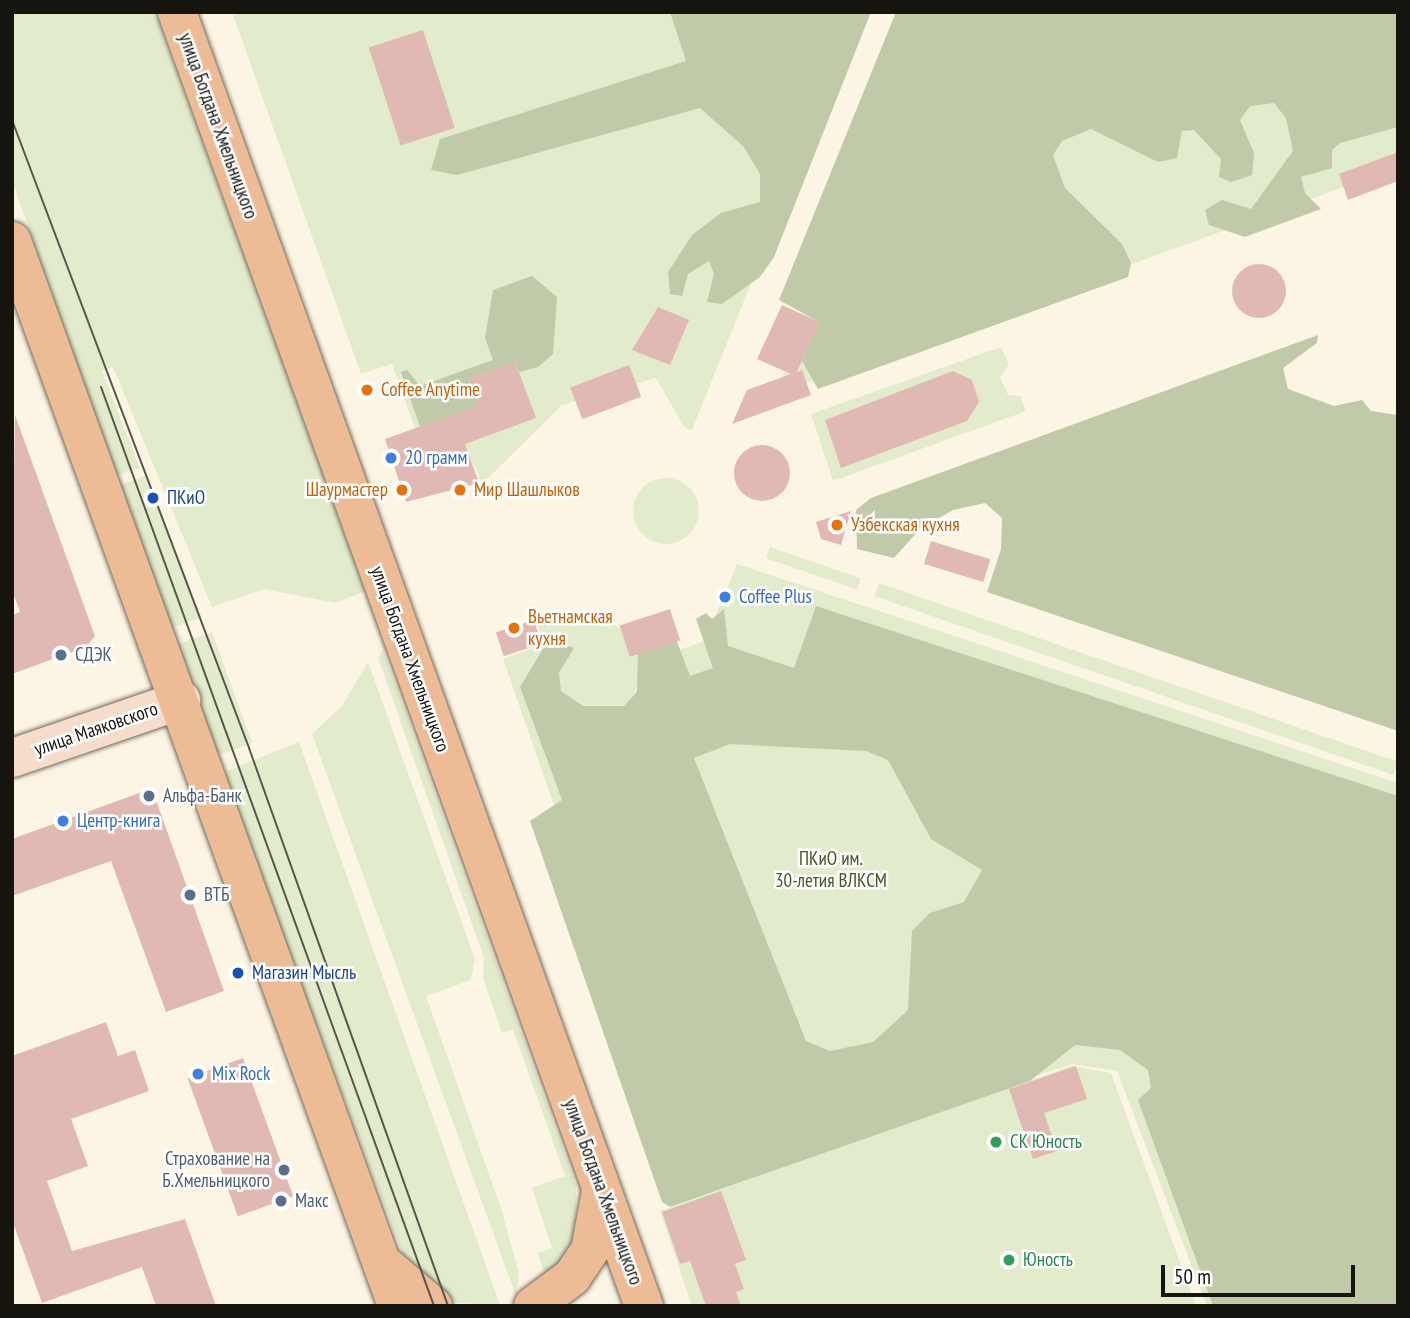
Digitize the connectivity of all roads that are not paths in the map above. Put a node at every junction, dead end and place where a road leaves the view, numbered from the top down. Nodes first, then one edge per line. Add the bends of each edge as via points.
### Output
1 (177, 12) edge
2 (12, 241) edge
3 (181, 700) junction
4 (12, 758) edge
5 (601, 1188) junction
6 (379, 1255) junction
7 (397, 1306) edge
8 (433, 1306) edge
9 (533, 1306) edge
10 (644, 1306) edge

1 - 5 main road, улица Богдана Хмельницкого
2 - 3 main road
3 - 4 main road, улица Маяковского
3 - 6 main road
5 - 9 main road via 590,1250 572,1277
5 - 10 main road, улица Богдана Хмельницкого
6 - 7 main road
6 - 8 main road via 394,1276

